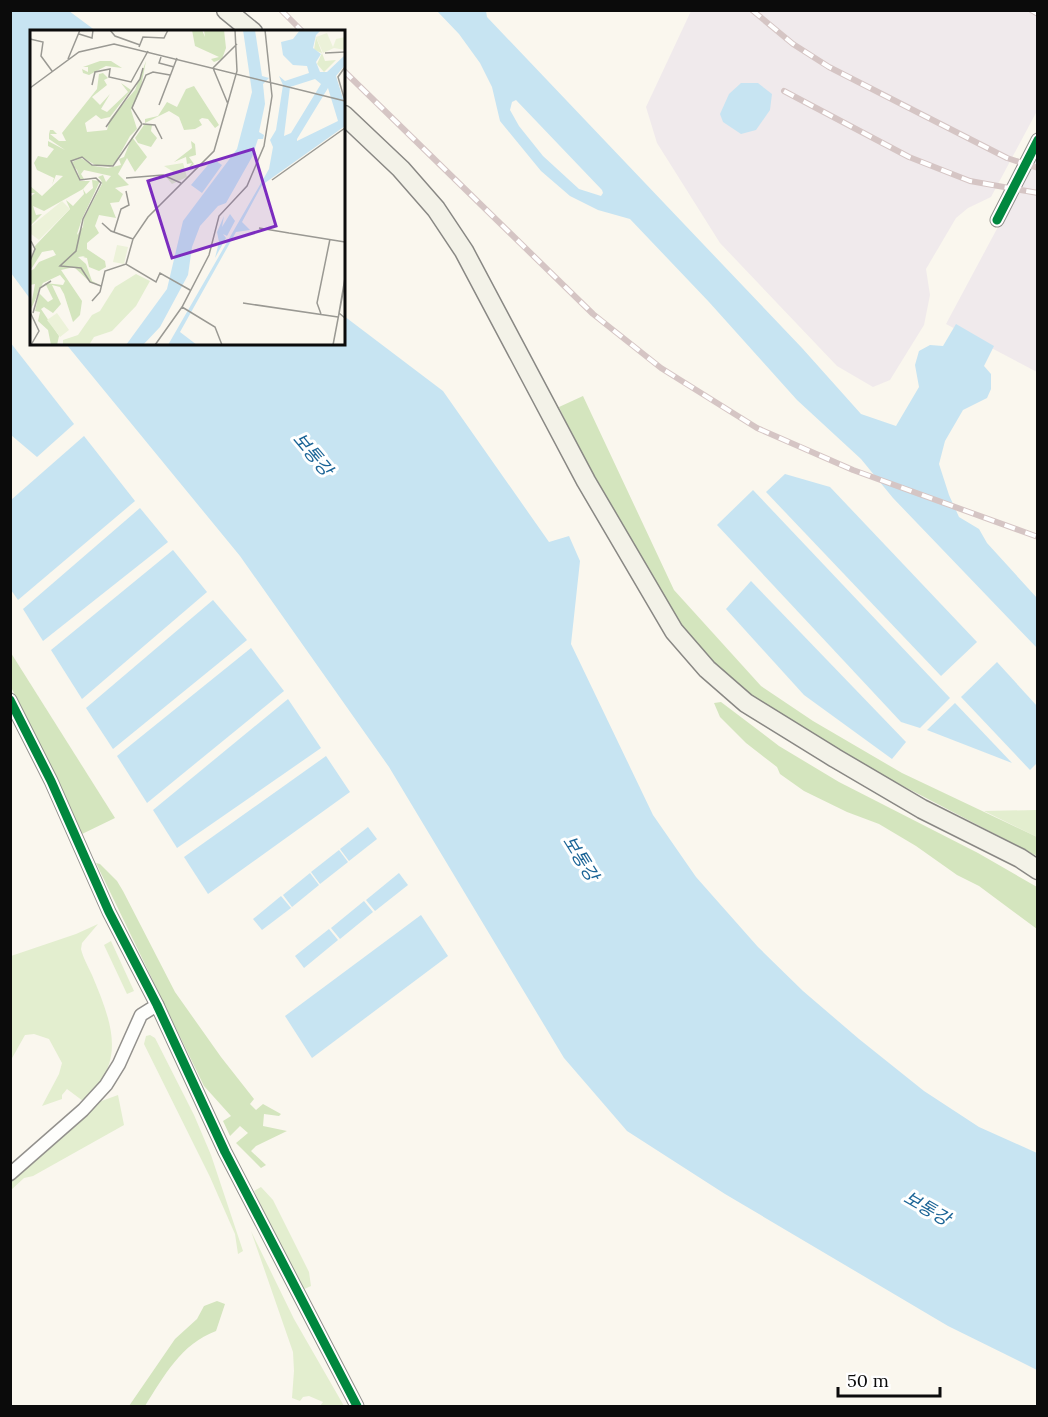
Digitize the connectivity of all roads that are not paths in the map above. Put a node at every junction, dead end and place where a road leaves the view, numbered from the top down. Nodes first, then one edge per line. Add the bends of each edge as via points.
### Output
1 (226, 10) edge
2 (251, 30) edge
3 (345, 116) edge
4 (1038, 140) edge
5 (997, 220) dead end
6 (10, 700) edge
7 (1038, 870) edge
8 (158, 1005) junction
9 (10, 1174) edge
10 (357, 1407) edge

1 - 2 main road
3 - 7 main road via 401,169 436,209 464,251 586,481 674,631 707,669 746,703 835,759
4 - 5 street
6 - 8 street via 109,912
8 - 9 street via 141,1015 106,1085
8 - 10 street via 225,1152

